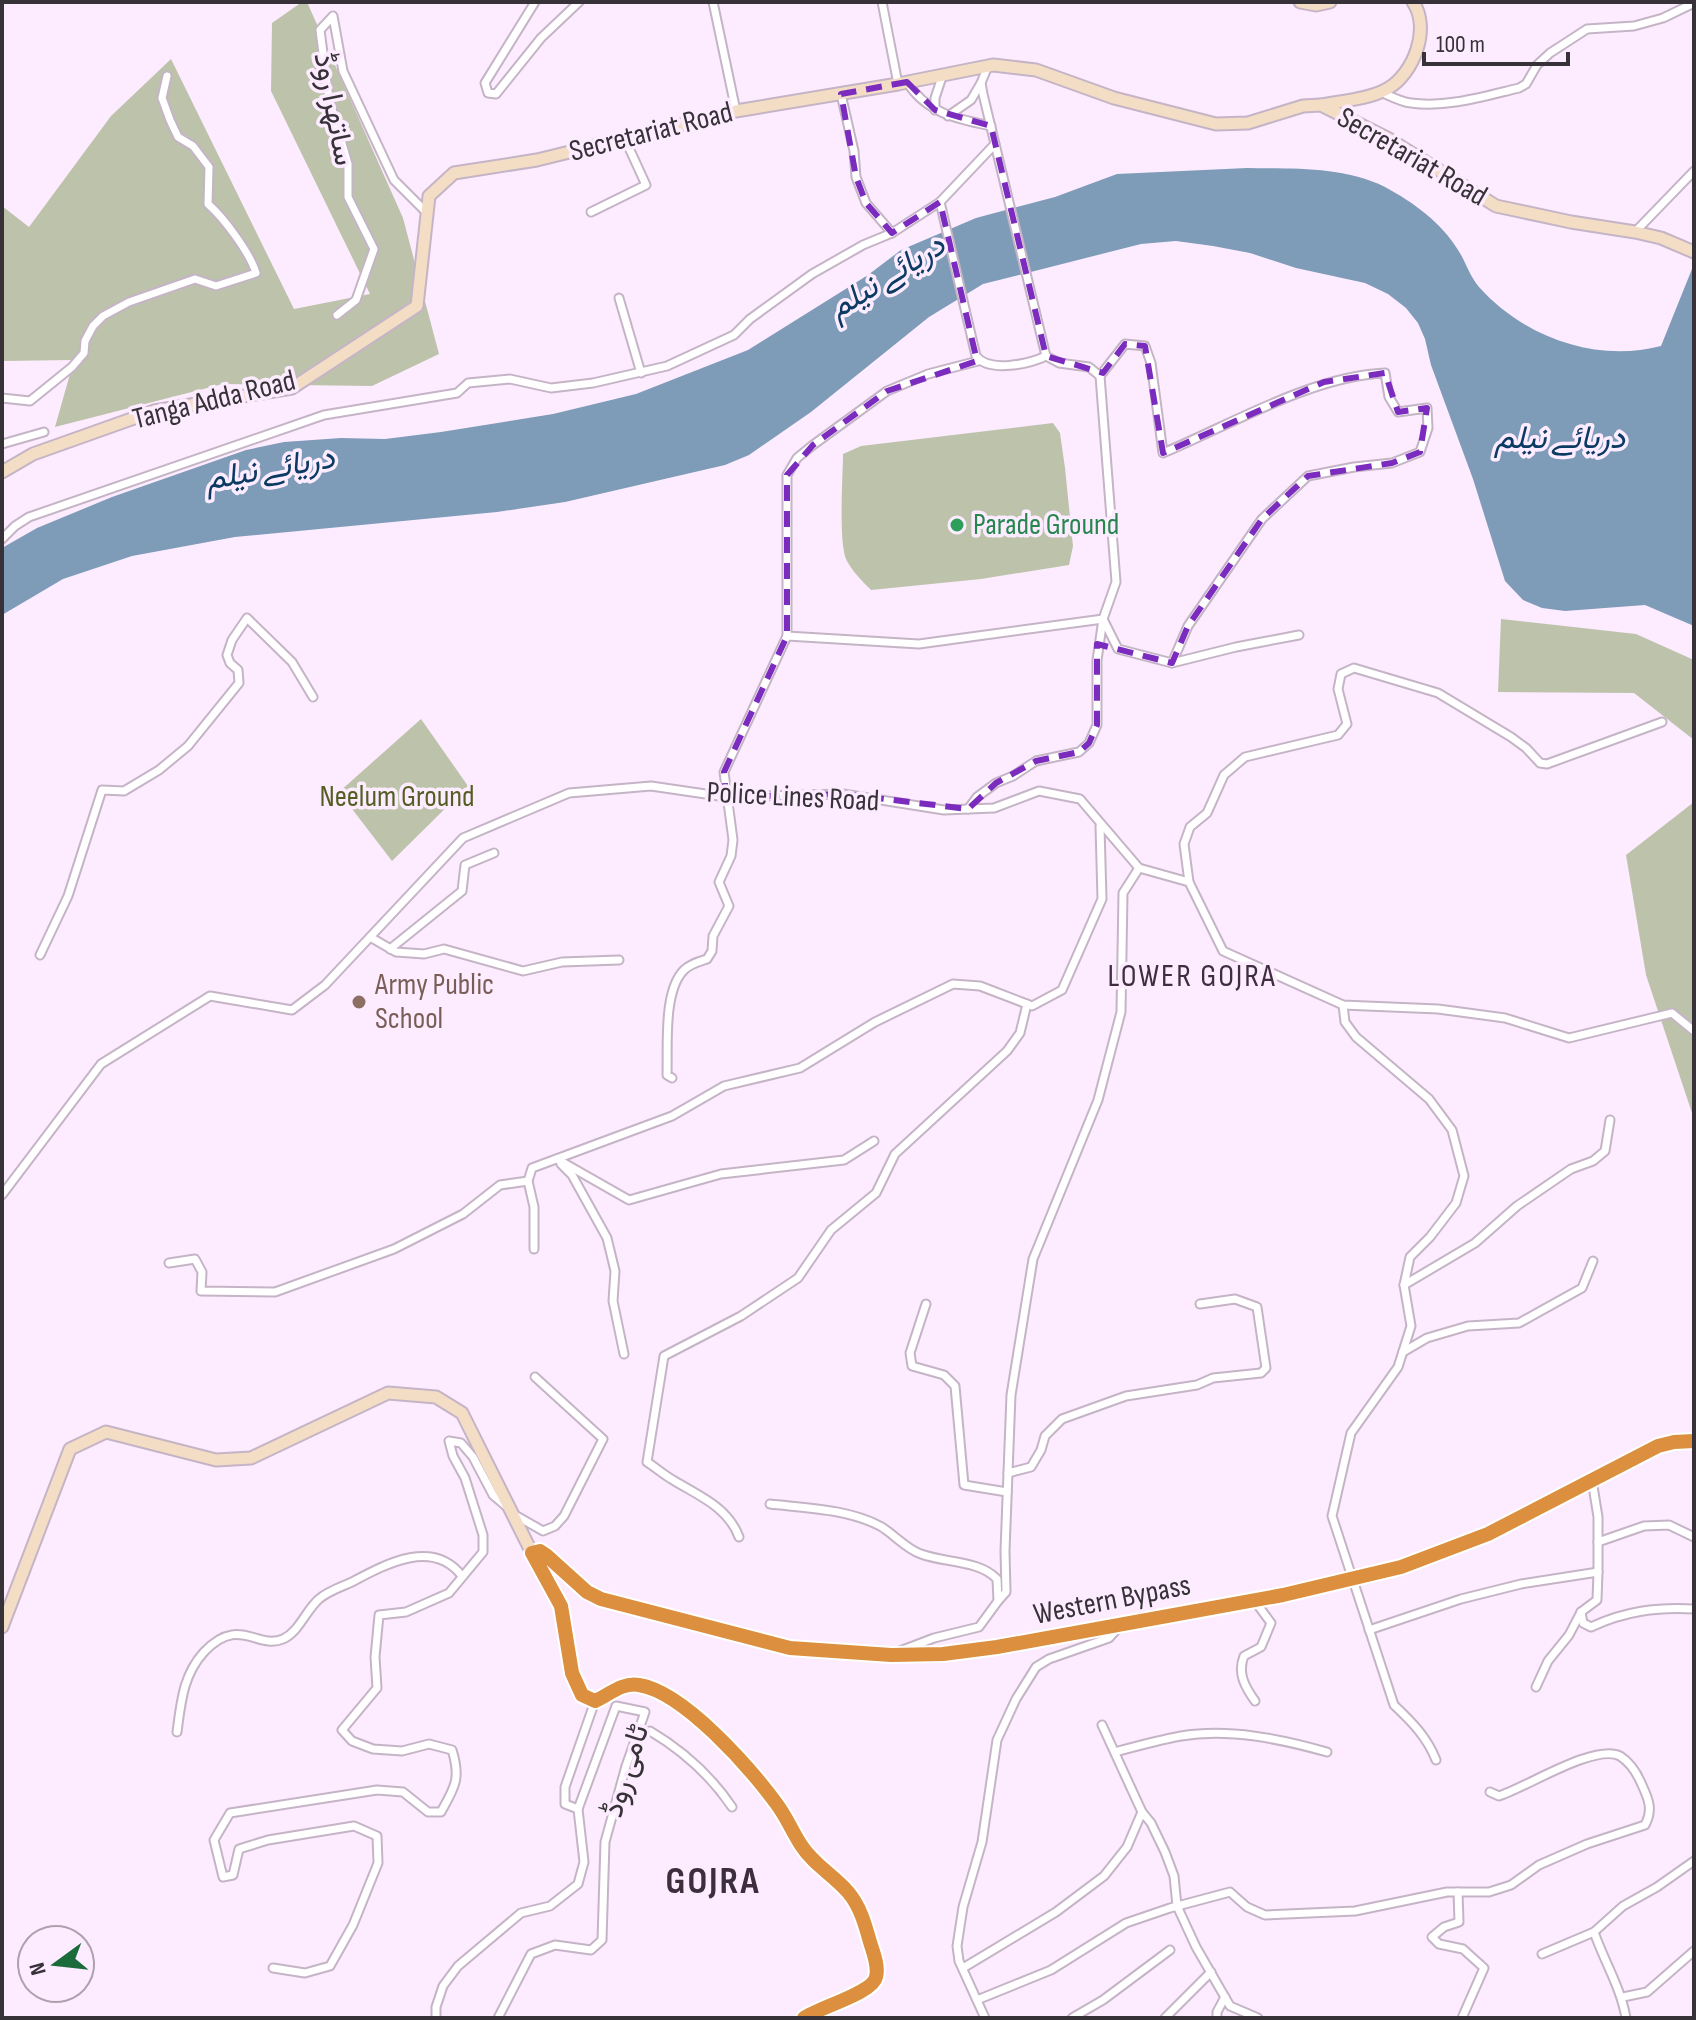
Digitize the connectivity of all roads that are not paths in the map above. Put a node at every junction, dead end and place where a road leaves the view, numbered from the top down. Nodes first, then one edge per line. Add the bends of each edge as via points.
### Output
1 (535, 2) edge
2 (579, 2) edge
3 (713, 2) edge
4 (882, 2) edge
5 (1300, 2) edge
6 (1330, 2) edge
7 (1413, 2) edge
8 (1694, 3) edge
9 (988, 66) junction
10 (943, 74) junction
11 (167, 76) dead end
12 (903, 83) junction
13 (981, 83) junction
14 (1381, 92) junction
15 (841, 94) junction
16 (1321, 105) junction
17 (935, 110) junction
18 (736, 111) junction
19 (948, 116) junction
20 (991, 126) junction
21 (624, 137) junction
22 (995, 144) junction
23 (1694, 171) edge
24 (941, 204) junction
25 (591, 212) dead end
26 (427, 213) junction
27 (1635, 232) junction
28 (892, 233) junction
29 (1694, 252) edge
30 (619, 298) dead end
31 (337, 315) dead end
32 (1046, 356) junction
33 (978, 361) junction
34 (641, 373) junction
35 (1100, 376) junction
36 (2, 398) edge
37 (44, 432) dead end
38 (2, 444) edge
39 (2, 472) edge
40 (2, 539) edge
41 (1103, 619) junction
42 (1299, 635) dead end
43 (787, 636) junction
44 (1172, 663) junction
45 (313, 697) dead end
46 (1662, 722) dead end
47 (726, 797) junction
48 (968, 809) junction
49 (1100, 826) junction
50 (494, 853) dead end
51 (1139, 868) junction
52 (1189, 882) junction
53 (370, 937) junction
54 (390, 949) junction
55 (40, 955) dead end
56 (619, 960) dead end
57 (1027, 1004) junction
58 (1343, 1005) junction
59 (1694, 1031) edge
60 (672, 1078) dead end
61 (1610, 1120) dead end
62 (874, 1141) dead end
63 (557, 1159) junction
64 (528, 1181) junction
65 (2, 1195) edge
66 (534, 1249) dead end
67 (1593, 1261) dead end
68 (169, 1263) dead end
69 (1404, 1285) junction
70 (926, 1304) dead end
71 (1200, 1304) dead end
72 (1403, 1352) junction
73 (624, 1354) dead end
74 (535, 1377) dead end
75 (1694, 1441) edge
76 (1008, 1473) junction
77 (1592, 1480) junction
78 (1007, 1492) junction
79 (770, 1504) dead end
80 (514, 1514) junction
81 (739, 1537) dead end
82 (1694, 1537) edge
83 (1598, 1542) junction
84 (532, 1553) junction
85 (1598, 1572) junction
86 (462, 1576) junction
87 (1352, 1579) junction
88 (1254, 1600) junction
89 (998, 1601) junction
90 (1694, 1609) edge
91 (1581, 1612) junction
92 (1123, 1624) junction
93 (2, 1627) edge
94 (1369, 1630) junction
95 (891, 1655) junction
96 (1536, 1687) dead end
97 (595, 1701) junction
98 (1255, 1701) dead end
99 (1102, 1725) dead end
100 (177, 1732) dead end
101 (638, 1735) junction
102 (1115, 1752) junction
103 (1327, 1752) dead end
104 (1436, 1760) dead end
105 (1490, 1792) dead end
106 (732, 1807) dead end
107 (578, 1809) junction
108 (1142, 1812) junction
109 (1694, 1861) edge
110 (1458, 1892) junction
111 (1177, 1906) junction
112 (1594, 1932) junction
113 (1170, 1950) dead end
114 (1694, 1951) edge
115 (1542, 1954) dead end
116 (273, 1968) dead end
117 (963, 1968) junction
118 (1211, 1972) junction
119 (1225, 1997) junction
120 (1623, 1997) junction
121 (977, 2000) junction
122 (436, 2018) edge
123 (498, 2018) edge
124 (804, 2018) edge
125 (985, 2018) edge
126 (1072, 2018) edge
127 (1165, 2018) edge
128 (1217, 2018) edge
129 (1258, 2018) edge
130 (1462, 2018) edge
131 (1626, 2018) edge

1 - 2 street via 485,83 488,93 496,94 541,38
3 - 18 street
4 - 12 street
5 - 6 main road
7 - 14 main road via 1421,30 1418,50 1392,87
8 - 14 street via 1634,26 1587,29 1550,53 1519,88 1430,104 1408,103
9 - 10 main road, Secretariat Road
9 - 13 street
9 - 16 main road, Secretariat Road via 1023,67 1216,124 1248,123
10 - 12 main road, Secretariat Road
10 - 17 street
11 - 36 street via 162,98 170,120 178,137 209,167 208,204 253,260 256,273 216,286 195,279 129,302 93,326 84,353 46,390 30,401
12 - 15 main road, Secretariat Road
12 - 17 street
13 - 19 street via 963,107
13 - 20 street
14 - 16 main road
15 - 18 main road, Secretariat Road
15 - 28 street via 856,177 866,203
16 - 27 main road, Secretariat Road via 1389,139 1496,206
17 - 19 street
18 - 21 main road, Secretariat Road
19 - 20 street
20 - 22 street
21 - 25 street via 646,185
21 - 26 main road, Secretariat Road via 537,160 454,173 429,196
22 - 24 street
22 - 32 street
23 - 27 street
24 - 28 street
24 - 33 street
26 - 31 street, ساتھرا روڈ via 394,180 343,71 333,16 320,30 329,99 348,164 348,197 374,249 356,300
26 - 39 main road, Tanga Adda Road via 417,306 292,388 154,411 33,454
27 - 29 main road, Secretariat Road
28 - 34 street via 812,274 718,344
30 - 34 street
32 - 33 street via 1018,366
32 - 35 street via 1089,367
33 - 43 street via 887,391 797,458 787,475
34 - 40 street via 551,388 510,379 468,383 457,393 324,415 29,517
35 - 41 street via 1116,582
35 - 44 street via 1125,344 1145,346 1163,453 1324,382 1366,374 1385,373 1398,412 1427,408 1428,428 1420,452 1392,463 1308,476 1262,519 1188,626
37 - 38 street
41 - 43 street via 919,644
41 - 44 street via 1118,649
41 - 48 street via 1097,725 1089,743 1079,752 1036,761 996,783
42 - 44 street
43 - 47 street via 724,772
45 - 55 street via 292,662 247,618 227,655 238,670 239,683 188,746 124,791 102,790 68,896
46 - 52 street via 1540,763 1511,737 1438,693 1354,668 1341,674 1338,689 1347,724 1338,735 1245,757 1224,775 1207,813 1190,827 1184,844
47 - 48 street, Police Lines Road via 843,794
47 - 53 street, Police Lines Road via 651,786 569,793 463,838
47 - 60 street via 733,840 719,882 729,906 707,959 682,971 674,988 668,1013 667,1075
48 - 49 street, Police Lines Road via 994,808 1039,791 1080,799
49 - 51 street, Police Lines Road
49 - 57 street via 1102,899 1062,990
50 - 54 street via 465,865 462,891
51 - 52 street
51 - 76 street via 1123,893 1121,1012 1098,1100 1033,1259 1011,1395
52 - 58 street via 1223,951
53 - 54 street
53 - 65 street, Police Lines Road via 325,985 292,1010 210,996 101,1064
54 - 56 street via 424,954 444,949 523,971 562,962
57 - 63 street via 980,986 953,984 875,1022 800,1068 724,1086 672,1116
57 - 81 street via 1020,1033 1007,1051 895,1154 876,1193 831,1230 798,1278 741,1316 664,1356 647,1462 707,1498
58 - 59 street via 1505,1018 1569,1038 1672,1013
58 - 69 street via 1345,1022 1356,1037 1429,1099 1452,1130 1464,1176 1456,1203 1410,1257
61 - 69 street via 1605,1151 1593,1161 1571,1169 1475,1243
62 - 63 street via 844,1160 721,1174 629,1200
63 - 64 street via 532,1168
63 - 73 street via 572,1175 607,1238
64 - 66 street
64 - 68 street via 500,1185 463,1214 394,1249 275,1292 201,1291 202,1272 195,1259
67 - 72 street via 1582,1288 1519,1323 1468,1326 1427,1338
69 - 72 street via 1411,1326
70 - 78 street via 910,1353 912,1366 944,1375 955,1386 964,1485
71 - 76 street via 1235,1299 1257,1307 1266,1368 1261,1373 1126,1396 1062,1419 1045,1436 1031,1467
72 - 87 street via 1351,1433 1332,1516
74 - 80 street via 603,1439 555,1526 543,1531
75 - 77 highway, Western Bypass via 1658,1446
76 - 78 street
77 - 83 street
77 - 87 highway, Western Bypass via 1488,1534
78 - 89 street via 1006,1592
79 - 89 street via 862,1519 919,1554 988,1570 997,1579
80 - 84 main road
80 - 86 street via 493,1495 461,1443 449,1441 483,1535 483,1552
80 - 93 main road via 462,1413 436,1397 388,1393 251,1458 216,1460 106,1432 70,1449
82 - 83 street via 1669,1525 1644,1526
83 - 85 street
84 - 95 highway, Western Bypass via 540,1551 587,1592 614,1604 790,1648
84 - 97 highway via 561,1606 577,1685 582,1695
85 - 91 street via 1597,1600
85 - 94 street via 1461,1599
86 - 100 street via 452,1563 425,1556 396,1560 321,1597 282,1639 239,1632 216,1642 184,1682
86 - 116 street via 449,1593 422,1606 379,1615 377,1688 342,1730 352,1741 373,1749 402,1751 429,1744 452,1750 458,1770 441,1812 428,1812 403,1792 377,1790 230,1813 214,1840 223,1877 233,1875 239,1849 268,1840 354,1826 377,1836 378,1863 330,1966 305,1973
87 - 88 highway, Western Bypass
87 - 94 street
88 - 92 highway, Western Bypass
88 - 98 street via 1271,1623 1261,1647 1244,1656 1240,1666
89 - 95 street via 979,1627
90 - 91 street via 1646,1609 1591,1627 1583,1623
91 - 96 street
92 - 95 highway, Western Bypass via 997,1647
92 - 117 street via 1109,1638 1036,1667 1016,1699 997,1740 982,1842 963,1907 957,1946
94 - 104 street via 1394,1705 1416,1726
97 - 107 street, ٹامی روڈ via 565,1787 565,1804
97 - 124 highway via 639,1684 701,1721 777,1804 810,1857 858,1906 877,1976 867,1990
99 - 102 street
101 - 106 street via 650,1731 673,1745
101 - 107 street, ٹامی روڈ via 645,1712 616,1706
101 - 123 street, ٹامی روڈ via 605,1842 602,1940 591,1950 555,1945 531,1954
102 - 103 street via 1184,1735 1240,1735
102 - 108 street
105 - 110 street via 1499,1796 1575,1762 1618,1755 1635,1769 1650,1814 1645,1825 1539,1865 1511,1885 1489,1892
107 - 122 street via 584,1862 578,1884 550,1906 521,1913 458,1966 443,1986
108 - 111 street via 1174,1876
108 - 117 street via 1127,1847 1104,1876
109 - 112 street via 1623,1906
110 - 111 street via 1313,1914 1265,1915 1230,1892
110 - 130 street via 1459,1922 1432,1937 1439,1944 1463,1949 1484,1968
111 - 118 street
111 - 121 street via 1126,1923 1051,1970
112 - 115 street
112 - 120 street
113 - 126 street
114 - 120 street via 1647,1992
117 - 121 street
118 - 119 street
118 - 127 street
119 - 128 street
119 - 129 street via 1230,2006
120 - 131 street
121 - 125 street

